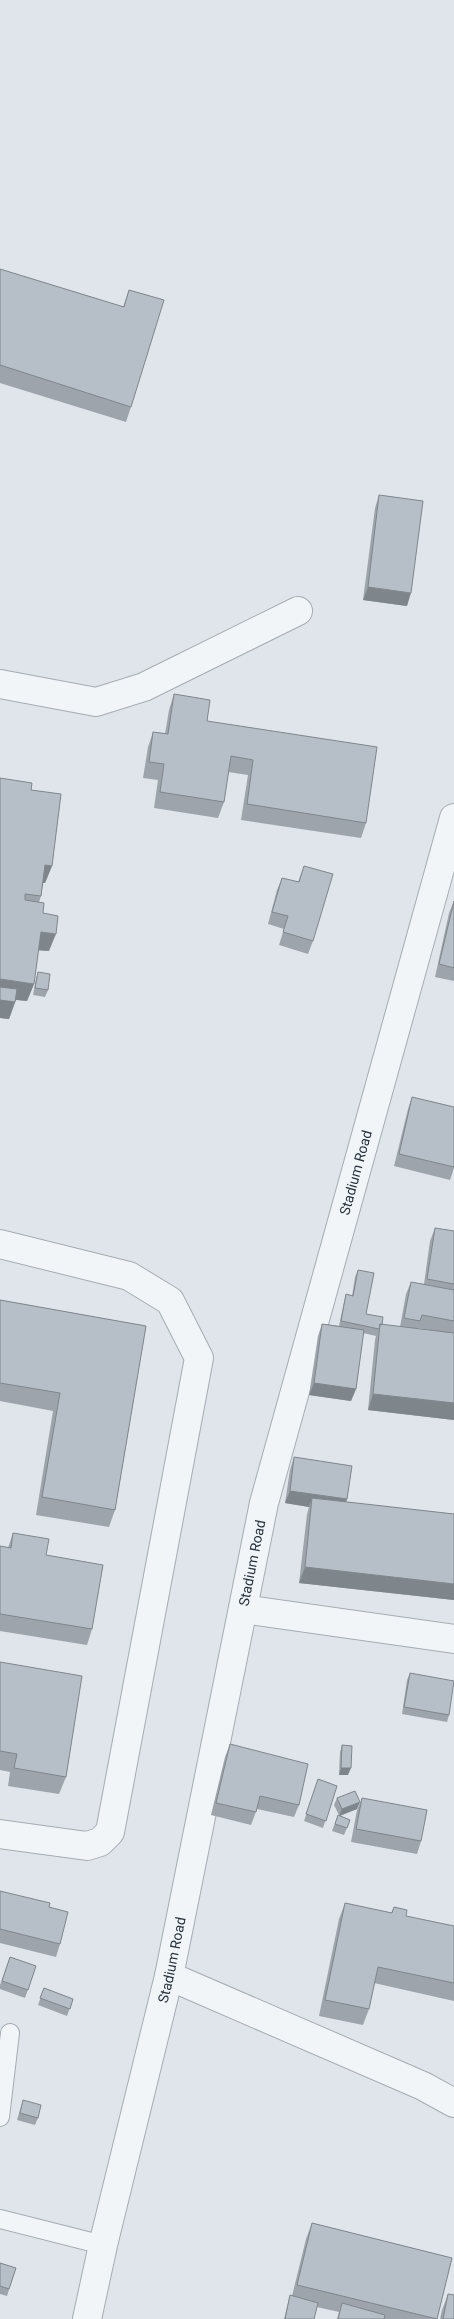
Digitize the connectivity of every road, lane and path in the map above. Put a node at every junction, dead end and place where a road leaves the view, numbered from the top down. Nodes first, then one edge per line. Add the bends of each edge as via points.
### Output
1 (298, 611) dead end
2 (0, 684) edge
3 (454, 818) edge
4 (0, 1244) edge
5 (244, 1609) junction
6 (454, 1639) edge
7 (0, 1834) edge
8 (170, 1976) junction
9 (10, 2034) dead end
10 (454, 2103) edge
11 (0, 2117) edge
12 (0, 2219) edge
13 (103, 2245) junction
14 (88, 2319) edge

1 - 2 street via 144,687 96,702
3 - 5 street, Stadium Road via 264,1503
4 - 7 street via 129,1276 170,1301 199,1358 110,1832 100,1842 87,1846
5 - 6 street
5 - 8 street, Stadium Road
8 - 10 street via 423,2086
8 - 13 street, Stadium Road
9 - 11 lane
12 - 13 lane
13 - 14 street, Stadium Road

